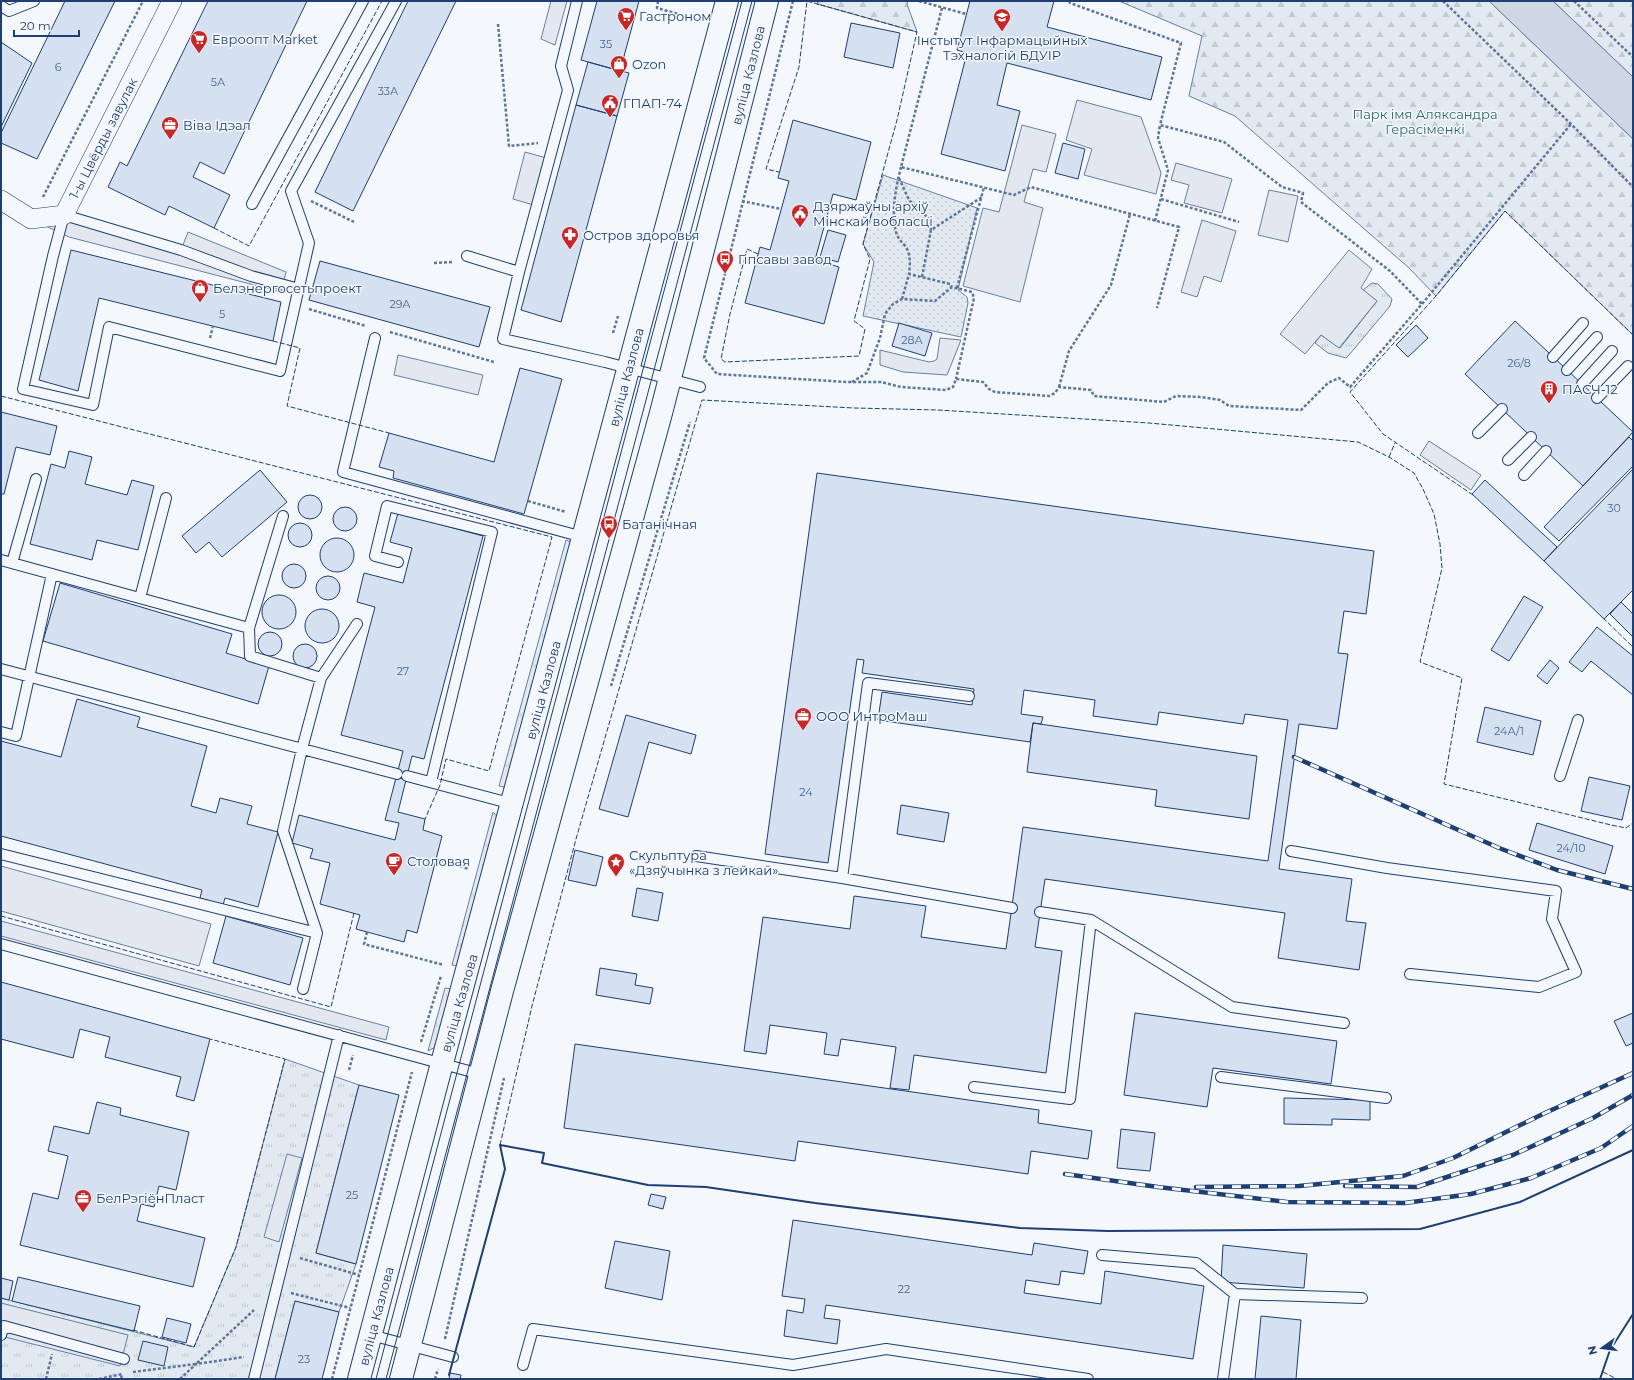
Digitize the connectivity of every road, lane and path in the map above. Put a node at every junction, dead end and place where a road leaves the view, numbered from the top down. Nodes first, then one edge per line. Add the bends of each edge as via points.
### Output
1 (34, 1) edge
2 (143, 1) edge
3 (172, 1) edge
4 (363, 1) edge
5 (396, 1) edge
6 (577, 1) edge
7 (658, 1) edge
8 (728, 1) edge
9 (767, 1) edge
10 (793, 1) edge
11 (920, 1) edge
12 (1069, 1) edge
13 (1443, 1) edge
14 (1574, 1) edge
15 (1, 6) edge
16 (942, 8) junction
17 (966, 14) dead end
18 (498, 24) dead end
19 (698, 28) dead end
20 (1633, 57) edge
21 (1571, 124) junction
22 (1160, 125) junction
23 (554, 142) junction
24 (901, 167) junction
25 (899, 177) junction
26 (1633, 187) edge
27 (984, 188) junction
28 (291, 191) junction
29 (982, 197) junction
30 (1161, 199) junction
31 (1, 200) edge
32 (742, 201) junction
33 (252, 204) dead end
34 (781, 209) dead end
35 (1130, 214) junction
36 (64, 215) junction
37 (32, 219) junction
38 (1155, 220) junction
39 (354, 222) dead end
40 (1239, 222) dead end
41 (931, 230) junction
42 (467, 256) dead end
43 (519, 272) junction
44 (909, 274) junction
45 (922, 277) junction
46 (952, 287) junction
47 (957, 288) junction
48 (299, 289) junction
49 (902, 299) junction
50 (1422, 304) junction
51 (296, 306) junction
52 (1157, 308) dead end
53 (619, 310) dead end
54 (1583, 323) dead end
55 (372, 327) dead end
56 (387, 332) dead end
57 (613, 333) dead end
58 (1597, 337) dead end
59 (375, 338) dead end
60 (1612, 351) dead end
61 (1553, 357) dead end
62 (494, 362) dead end
63 (1628, 366) dead end
64 (628, 368) junction
65 (1567, 370) dead end
66 (670, 379) junction
67 (956, 380) junction
68 (851, 382) junction
69 (1582, 384) dead end
70 (700, 387) dead end
71 (1059, 387) junction
72 (1596, 398) dead end
73 (1502, 409) dead end
74 (690, 422) dead end
75 (1478, 433) dead end
76 (1531, 437) dead end
77 (1546, 451) dead end
78 (1508, 460) dead end
79 (1524, 475) dead end
80 (36, 479) dead end
81 (166, 498) dead end
82 (528, 501) dead end
83 (566, 512) dead end
84 (283, 516) dead end
85 (583, 537) junction
86 (1, 560) edge
87 (398, 562) dead end
88 (12, 563) junction
89 (52, 574) junction
90 (140, 598) junction
91 (357, 624) dead end
92 (249, 628) junction
93 (1, 669) edge
94 (29, 677) junction
95 (321, 678) junction
96 (610, 686) dead end
97 (969, 696) dead end
98 (1578, 720) dead end
99 (1, 732) edge
100 (302, 749) junction
101 (1560, 776) dead end
102 (431, 782) junction
103 (513, 804) junction
104 (1291, 851) dead end
105 (1, 854) edge
106 (696, 856) dead end
107 (436, 859) dead end
108 (469, 869) dead end
109 (842, 878) junction
110 (1012, 908) dead end
111 (1040, 912) dead end
112 (1091, 920) junction
113 (367, 932) dead end
114 (317, 933) junction
115 (1, 944) edge
116 (444, 966) dead end
117 (441, 974) dead end
118 (1410, 974) dead end
119 (303, 990) dead end
120 (1344, 1023) dead end
121 (338, 1035) junction
122 (361, 1055) dead end
123 (417, 1056) junction
124 (442, 1063) junction
125 (480, 1074) junction
126 (505, 1074) dead end
127 (347, 1076) dead end
128 (1221, 1077) dead end
129 (974, 1087) dead end
130 (1386, 1098) dead end
131 (1102, 1255) dead end
132 (298, 1258) dead end
133 (359, 1275) junction
134 (277, 1290) junction
135 (1235, 1294) junction
136 (1362, 1298) dead end
137 (350, 1308) junction
138 (1, 1335) edge
139 (371, 1335) junction
140 (56, 1340) junction
141 (410, 1345) junction
142 (260, 1354) junction
143 (442, 1354) junction
144 (454, 1357) dead end
145 (124, 1359) joint
146 (196, 1364) junction
147 (524, 1366) dead end
148 (122, 1374) junction
149 (46, 1379) edge
150 (99, 1379) edge
151 (120, 1379) edge
152 (180, 1379) edge
153 (254, 1379) edge
154 (332, 1379) edge
155 (359, 1379) edge
156 (401, 1379) edge
157 (435, 1379) edge
158 (1088, 1379) edge
159 (1223, 1379) edge

1 - 15 lane via 10,11
2 - 37 path
3 - 36 street, 1-ы Цвёрды завулак
4 - 33 lane
5 - 28 lane
6 - 23 lane via 561,66 568,90
7 - 19 path via 656,8 700,20
8 - 64 main road, вуліца Казлова
9 - 66 main road, вуліца Казлова
10 - 32 path
11 - 16 path
12 - 22 path via 1070,4 1181,43
13 - 21 path
14 - 20 path
16 - 17 path
16 - 24 path
18 - 23 path via 509,146
21 - 26 path
21 - 50 path
22 - 30 path via 1158,138 1168,170
22 - 50 path via 1224,142 1282,187 1303,193 1301,202 1390,271
23 - 43 lane
24 - 25 path
24 - 27 path
25 - 41 path via 909,200 928,218
25 - 44 path via 896,191 896,230 899,239 907,248 910,260
27 - 29 path
27 - 35 path via 1014,195 1031,187
28 - 39 path
28 - 48 lane via 309,243
29 - 41 path
29 - 47 path
30 - 38 path
30 - 40 path
31 - 37 street
32 - 34 path
32 - 68 path via 704,358 717,374
35 - 38 path
35 - 71 path via 1111,285 1069,351
36 - 37 street, 1-ы Цвёрды завулак
36 - 48 lane via 181,250 251,276
36 - 51 lane via 23,389 92,405 109,327 280,370
38 - 52 path via 1178,227
41 - 45 path
42 - 43 lane
43 - 64 lane via 503,339
44 - 45 path
44 - 49 path
45 - 46 path via 950,284
46 - 47 path
46 - 49 path via 935,301
47 - 67 path via 972,292 974,298
48 - 51 lane
49 - 68 path via 893,304 885,314 880,338 867,373
50 - 71 path via 1350,387 1339,378 1328,383 1301,410 1229,406 1220,400 1188,396 1176,396 1164,402 1094,396 1091,390
51 - 55 path
53 - 57 path
54 - 61 lane
56 - 62 path
58 - 65 lane
59 - 85 lane via 343,472
60 - 69 lane
63 - 72 lane
64 - 66 lane
64 - 85 main road, вуліца Казлова
66 - 70 lane
66 - 125 main road, вуліца Казлова
67 - 68 path via 952,387 946,390 901,387 881,382
67 - 71 path via 983,382 995,392 1049,396
73 - 75 lane
74 - 96 path
76 - 78 lane
77 - 79 lane
80 - 88 lane
81 - 90 lane
82 - 83 path
84 - 92 lane
85 - 103 main road, вуліца Казлова
86 - 88 lane
87 - 102 lane via 375,556 387,506 492,532
88 - 89 lane
89 - 90 lane
89 - 94 lane
90 - 92 lane
91 - 95 lane
92 - 95 lane via 250,656
93 - 94 lane
94 - 99 lane via 16,736
94 - 100 lane
95 - 100 lane
97 - 109 lane via 868,683
98 - 101 lane
100 - 102 lane
100 - 114 lane via 283,831
102 - 103 lane
103 - 124 main road, вуліца Казлова
104 - 118 lane via 1387,868 1556,891 1552,919 1576,972 1539,987
105 - 114 lane
106 - 109 lane
107 - 108 path
109 - 110 lane
111 - 112 lane
112 - 120 lane via 1232,1007
112 - 129 lane via 1070,1100
113 - 116 path via 364,944
114 - 119 lane
115 - 121 lane
117 - 123 path
121 - 123 lane
121 - 134 lane
122 - 127 path via 353,1053
123 - 124 lane
123 - 133 path
124 - 125 lane
124 - 139 main road, вуліца Казлова
125 - 141 main road, вуліца Казлова
126 - 143 path
128 - 130 lane
131 - 135 lane via 1196,1263
132 - 133 path
133 - 137 path
134 - 137 path
134 - 142 lane
134 - 146 path
135 - 136 lane
135 - 159 lane
137 - 154 path
138 - 140 lane via 4,1326
139 - 141 lane
139 - 155 main road, вуліца Казлова
140 - 145 lane
140 - 149 path
141 - 143 lane
141 - 156 main road, вуліца Казлова
142 - 146 path
142 - 153 lane
143 - 144 lane
143 - 157 path
145 - 148 path
146 - 148 path
146 - 152 path
147 - 158 lane via 533,1329 793,1364 886,1349
148 - 150 path
148 - 151 path

